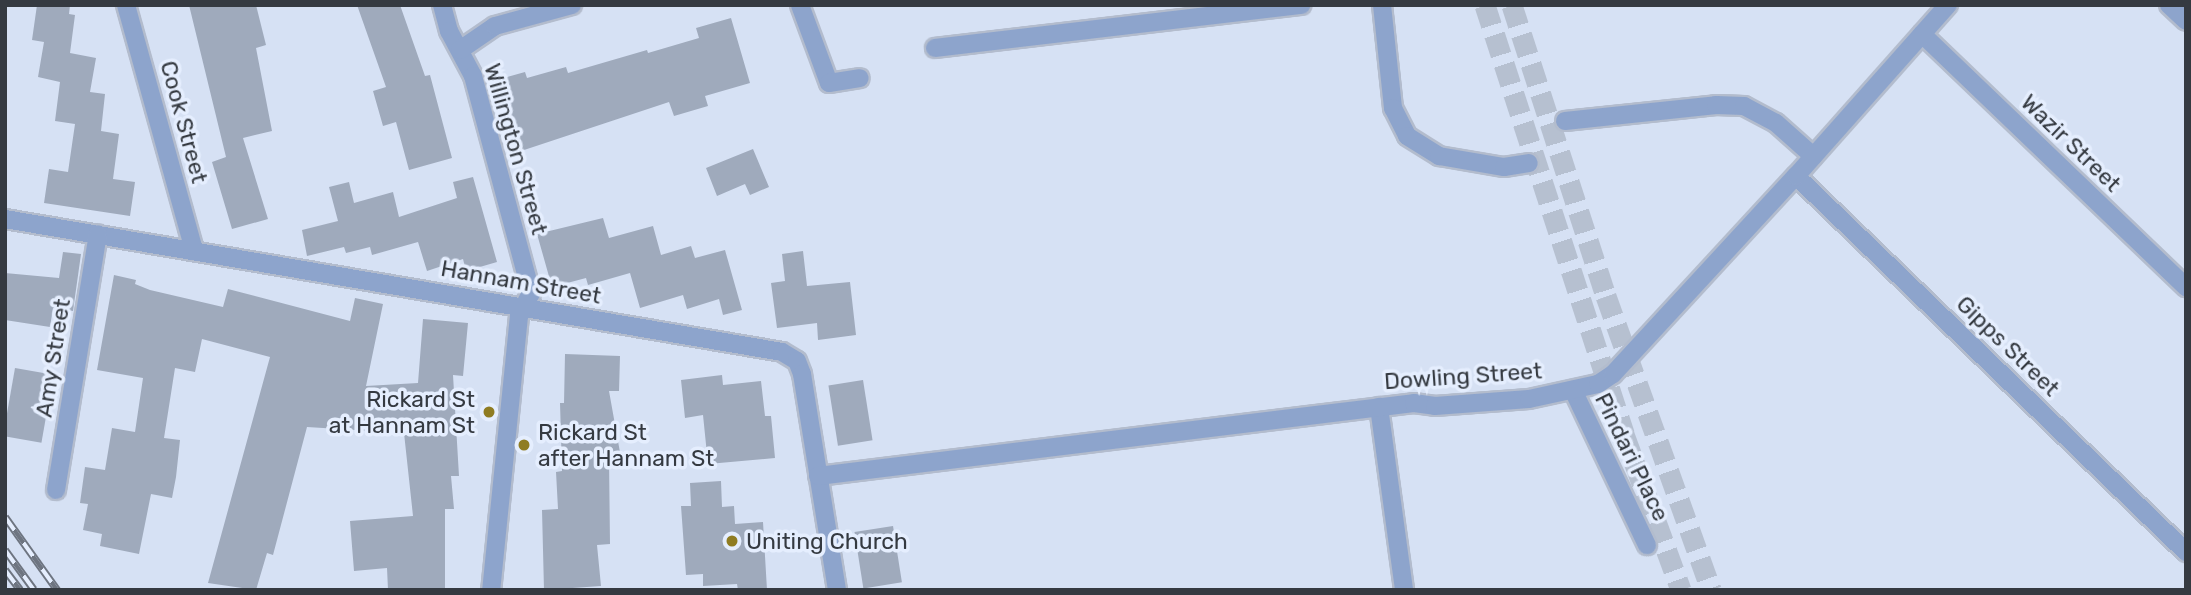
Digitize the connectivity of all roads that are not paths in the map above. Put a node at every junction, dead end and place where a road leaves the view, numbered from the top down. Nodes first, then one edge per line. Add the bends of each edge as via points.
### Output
1 (126, 5) edge
2 (442, 5) edge
3 (572, 5) edge
4 (800, 5) edge
5 (1301, 5) edge
6 (1382, 5) edge
7 (1948, 5) edge
8 (2169, 5) edge
9 (2186, 21) edge
10 (1922, 34) junction
11 (935, 48) dead end
12 (460, 50) junction
13 (860, 78) dead end
14 (1565, 121) dead end
15 (1813, 156) junction
16 (1529, 163) dead end
17 (1796, 176) junction
18 (5, 219) edge
19 (98, 234) junction
20 (194, 251) junction
21 (2186, 287) edge
22 (523, 307) junction
23 (1573, 390) junction
24 (1379, 407) junction
25 (818, 475) junction
26 (56, 490) dead end
27 (1647, 545) dead end
28 (2186, 552) edge
29 (491, 590) edge
30 (837, 590) edge
31 (1404, 590) edge

1 - 20 street, Cook Street
2 - 12 street, Willington Street
3 - 12 street via 495,26
4 - 13 street via 829,83
5 - 11 street
6 - 16 street via 1393,108 1407,136 1439,156 1504,167
7 - 10 street, Dowling Street
8 - 9 street
10 - 15 street, Dowling Street
10 - 21 street, Wazir Street
12 - 22 street, Willington Street via 473,76 531,293
14 - 15 street via 1744,106 1776,123
15 - 17 street, Dowling Street
17 - 23 street, Dowling Street via 1612,374
17 - 28 street, Gipps Street
18 - 19 street, Hannam Street
19 - 20 street, Hannam Street
19 - 26 street, Amy Street
20 - 22 street, Hannam Street
22 - 25 street, Hannam Street via 790,355 802,374
22 - 29 street, Willington Street
23 - 24 street, Dowling Street via 1529,399
23 - 27 street, Pindari Place
24 - 25 street, Dowling Street
24 - 31 street
25 - 30 street, Hannam Street

